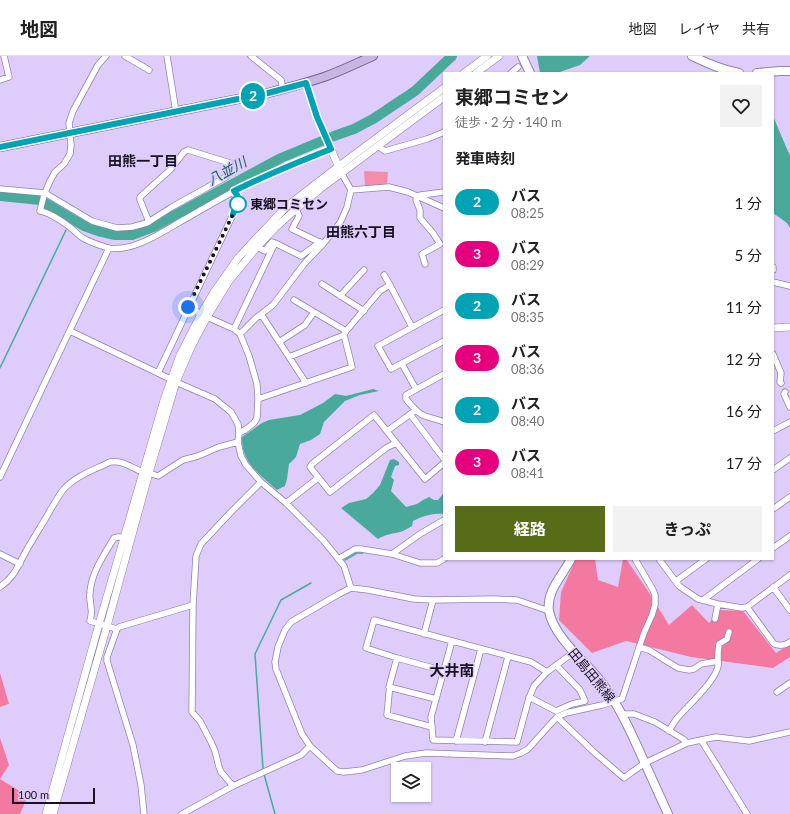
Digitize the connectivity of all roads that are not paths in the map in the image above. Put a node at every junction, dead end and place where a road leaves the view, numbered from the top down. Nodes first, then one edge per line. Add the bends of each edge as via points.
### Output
1 (4, 56) edge
2 (106, 56) edge
3 (125, 56) edge
4 (167, 56) edge
5 (251, 56) edge
6 (373, 56) edge
7 (487, 56) edge
8 (499, 56) edge
9 (522, 56) edge
10 (692, 56) edge
11 (518, 67) dead end
12 (149, 70) dead end
13 (465, 72) edge
14 (477, 72) edge
15 (511, 72) edge
16 (530, 72) edge
17 (732, 72) edge
18 (768, 72) edge
19 (790, 72) edge
20 (0, 80) edge
21 (306, 83) junction
22 (283, 89) junction
23 (443, 89) edge
24 (443, 98) edge
25 (176, 112) junction
26 (70, 133) junction
27 (443, 133) edge
28 (378, 146) junction
29 (0, 147) edge
30 (331, 148) junction
31 (230, 163) dead end
32 (339, 166) junction
33 (342, 174) junction
34 (226, 177) dead end
35 (0, 189) edge
36 (351, 190) junction
37 (234, 191) junction
38 (443, 192) edge
39 (45, 194) junction
40 (417, 196) junction
41 (443, 208) edge
42 (296, 209) junction
43 (149, 222) junction
44 (274, 243) junction
45 (322, 243) junction
46 (257, 247) junction
47 (109, 248) junction
48 (425, 264) dead end
49 (364, 270) dead end
50 (384, 275) dead end
51 (774, 282) edge
52 (322, 284) dead end
53 (390, 285) junction
54 (790, 286) edge
55 (340, 296) junction
56 (294, 300) dead end
57 (188, 307) junction
58 (364, 311) junction
59 (443, 311) edge
60 (314, 312) junction
61 (261, 314) junction
62 (204, 315) junction
63 (412, 327) junction
64 (790, 327) edge
65 (774, 328) edge
66 (234, 329) junction
67 (70, 331) junction
68 (345, 333) junction
69 (240, 334) junction
70 (279, 342) junction
71 (443, 342) edge
72 (774, 356) edge
73 (289, 357) junction
74 (402, 364) junction
75 (158, 372) junction
76 (443, 375) edge
77 (174, 381) junction
78 (306, 383) junction
79 (781, 383) dead end
80 (416, 389) junction
81 (785, 392) dead end
82 (258, 399) junction
83 (790, 408) edge
84 (416, 410) junction
85 (410, 414) junction
86 (443, 422) edge
87 (790, 422) edge
88 (774, 429) edge
89 (387, 431) junction
90 (239, 432) junction
91 (238, 442) junction
92 (396, 443) junction
93 (443, 458) edge
94 (790, 458) edge
95 (443, 464) edge
96 (774, 469) edge
97 (146, 472) junction
98 (0, 477) edge
99 (318, 478) junction
100 (261, 482) junction
101 (790, 497) edge
102 (286, 504) junction
103 (774, 509) edge
104 (443, 521) edge
105 (790, 536) edge
106 (124, 537) junction
107 (774, 547) edge
108 (0, 554) edge
109 (392, 554) junction
110 (338, 559) junction
111 (443, 560) edge
112 (570, 560) edge
113 (636, 560) edge
114 (660, 560) edge
115 (705, 560) edge
116 (757, 560) edge
117 (20, 564) junction
118 (790, 574) edge
119 (676, 581) junction
120 (0, 587) edge
121 (773, 587) junction
122 (351, 588) junction
123 (433, 600) junction
124 (703, 600) junction
125 (718, 604) junction
126 (194, 605) junction
127 (747, 607) junction
128 (790, 610) edge
129 (549, 611) junction
130 (715, 619) dead end
131 (99, 624) junction
132 (107, 626) junction
133 (117, 629) junction
134 (729, 632) dead end
135 (424, 634) junction
136 (452, 641) junction
137 (790, 642) edge
138 (639, 647) junction
139 (481, 649) junction
140 (574, 652) junction
141 (508, 656) junction
142 (397, 658) junction
143 (718, 661) junction
144 (556, 665) junction
145 (444, 671) junction
146 (547, 672) junction
147 (790, 683) edge
148 (389, 687) junction
149 (777, 692) dead end
150 (529, 697) junction
151 (436, 699) junction
152 (614, 701) junction
153 (622, 714) junction
154 (557, 717) junction
155 (432, 728) junction
156 (669, 731) junction
157 (790, 732) edge
158 (701, 740) junction
159 (456, 741) junction
160 (485, 742) junction
161 (687, 744) junction
162 (310, 746) junction
163 (645, 763) junction
164 (233, 786) junction
165 (46, 814) edge
166 (53, 814) edge
167 (144, 814) edge
168 (182, 814) edge
169 (668, 814) edge
170 (747, 814) edge

1 - 20 street via 9,78
2 - 26 street via 73,111 69,123
3 - 12 street
4 - 25 street
5 - 22 street via 281,80
6 - 21 main road
7 - 13 street
8 - 14 street
9 - 16 main road
10 - 17 main road
11 - 15 street
18 - 19 main road
21 - 22 main road
21 - 30 street
22 - 25 main road
23 - 32 street
24 - 28 street
25 - 26 main road
26 - 29 main road
26 - 39 street via 70,154 50,181
27 - 28 street via 385,151
28 - 33 street
30 - 32 street
30 - 37 street
31 - 43 street via 188,150 184,152 170,170 140,197
32 - 33 street
32 - 62 street via 286,207 238,258 218,287
33 - 36 street
33 - 42 street
34 - 43 street
35 - 39 street
36 - 40 street via 388,187
36 - 45 street via 340,223
37 - 47 street via 134,246
37 - 57 street via 239,200 237,206
38 - 40 street
39 - 43 street via 92,221 107,226 132,227
39 - 47 street via 40,211 60,220 83,238
40 - 41 street
40 - 48 street via 420,218 440,244 422,254
42 - 45 street via 299,216 292,229
42 - 46 street
44 - 45 street via 302,256
44 - 46 street via 272,242 265,252
44 - 66 street
45 - 61 street via 273,305
46 - 62 street
47 - 67 street
49 - 55 street
50 - 53 street
51 - 54 street
52 - 55 street
53 - 58 street via 380,292
53 - 63 street
55 - 58 street
56 - 60 street
57 - 62 street
57 - 75 street
58 - 68 street
59 - 63 street
60 - 68 street
60 - 70 street via 305,325
61 - 69 street
61 - 70 street
62 - 66 street
62 - 77 street
63 - 74 street via 378,346 391,369
64 - 65 street
66 - 69 street
67 - 75 street
67 - 98 street
68 - 73 street
68 - 78 street via 352,367
69 - 82 street via 257,384
70 - 73 street
71 - 74 street
72 - 79 street via 781,373
73 - 78 street
74 - 80 street
75 - 77 street
76 - 80 street
77 - 90 street via 215,399 230,412 238,424
77 - 97 street
78 - 82 street
80 - 84 street via 406,395 406,399
81 - 83 street
82 - 90 street via 257,418 254,423
84 - 85 street
84 - 86 street via 424,416
85 - 89 street
85 - 93 street
87 - 88 street
89 - 92 street
89 - 99 street via 374,415 312,464 310,467
90 - 91 street
91 - 97 street via 183,460 158,476
91 - 100 street via 246,465
92 - 95 street via 424,479
92 - 99 street via 330,492
94 - 96 street
97 - 106 street
97 - 117 street via 116,461 77,478 56,500
97 - 132 street
99 - 102 street
100 - 102 street
100 - 126 street via 201,544 196,556
101 - 103 street
102 - 110 street via 323,540
104 - 109 street
105 - 107 street
106 - 131 street
106 - 131 street via 114,538 96,569 91,584 90,621
108 - 117 street
109 - 110 street via 355,549
109 - 111 street via 420,563 437,563
110 - 122 street via 344,566
112 - 129 main road via 554,587
113 - 138 street via 653,590 655,600
114 - 119 street
115 - 119 street
116 - 124 street
117 - 120 street via 9,581
118 - 121 street
119 - 124 street via 679,586
121 - 127 street
121 - 128 street
122 - 123 street
122 - 162 street via 291,622 278,647 276,668 302,734
123 - 129 street via 517,600
123 - 135 street
124 - 125 street
125 - 127 street
125 - 130 street
126 - 133 street
126 - 164 street via 192,712 211,742 221,772
127 - 137 street via 774,644 778,646
129 - 140 main road, 田島田熊線 via 558,632
131 - 132 street
131 - 165 street
132 - 133 street
132 - 166 street
133 - 167 street via 107,662 133,745
134 - 143 street via 727,640 719,644
135 - 136 street
135 - 142 street via 374,620 366,648
136 - 139 street
136 - 145 street
138 - 143 street via 649,650 678,668 689,670 701,664
138 - 152 street via 622,698
139 - 141 street
139 - 159 street
140 - 144 street
140 - 152 main road, 田島田熊線
141 - 146 street via 531,662
141 - 160 street
142 - 145 street
142 - 148 street
143 - 156 street via 716,673
144 - 146 street
144 - 150 street via 580,690 585,702 556,710
145 - 151 street
146 - 150 street via 534,686
147 - 149 street
148 - 151 street
148 - 155 street via 387,715
150 - 160 street via 516,742
151 - 155 street via 431,717
152 - 153 main road, 田島田熊線
152 - 154 street
153 - 156 street via 634,714
153 - 163 main road, 田島田熊線
154 - 162 street via 528,749 513,756 426,753 405,756 362,770 344,772 337,771
154 - 163 street via 624,778
155 - 159 street via 433,740
156 - 161 street
157 - 158 street via 749,740 716,737
158 - 161 street
158 - 170 street
159 - 160 street
161 - 163 street
162 - 164 street via 301,755
163 - 169 main road, 田島田熊線
164 - 168 street

